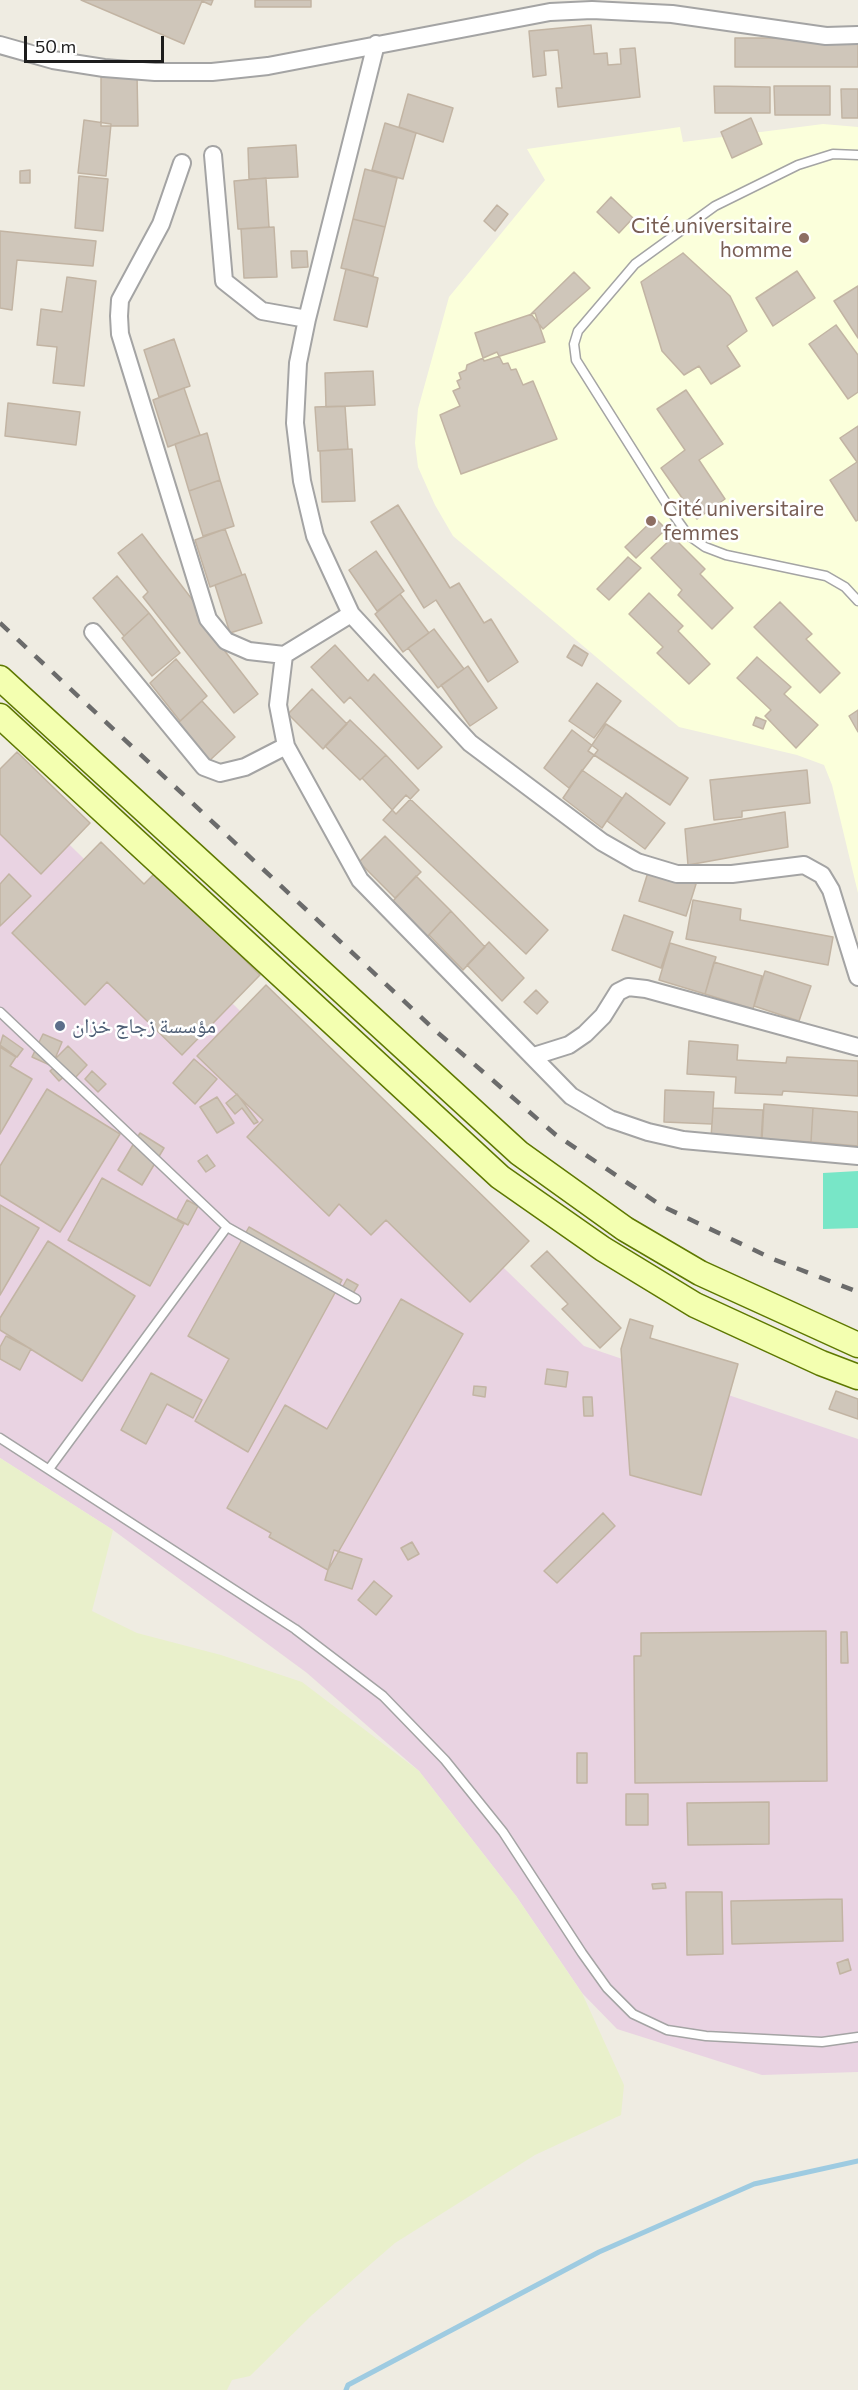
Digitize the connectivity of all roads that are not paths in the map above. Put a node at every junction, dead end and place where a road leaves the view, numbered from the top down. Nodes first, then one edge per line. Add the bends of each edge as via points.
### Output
1 (675, 7) edge
2 (858, 35) edge
3 (376, 44) junction
4 (4, 48) edge
5 (213, 155) dead end
6 (858, 155) edge
7 (182, 163) dead end
8 (307, 319) junction
9 (858, 601) edge
10 (351, 614) junction
11 (93, 632) dead end
12 (284, 655) junction
13 (0, 678) edge
14 (0, 716) edge
15 (286, 746) junction
16 (858, 977) edge
17 (0, 1012) edge
18 (858, 1047) edge
19 (534, 1056) junction
20 (858, 1156) edge
21 (227, 1227) junction
22 (356, 1299) dead end
23 (858, 1345) edge
24 (858, 1377) edge
25 (0, 1438) edge
26 (49, 1469) junction
27 (858, 2037) edge

1 - 2 street via 826,36
1 - 3 street via 550,12
3 - 4 street via 268,66 212,72 104,68
3 - 8 street
5 - 8 street via 224,281 262,311
6 - 9 lane via 833,154 798,165 715,206 635,264 578,331 574,344 576,360 688,535 726,555 826,576 845,586
7 - 12 street via 161,224 120,300 120,334 208,619 226,641 249,651
8 - 10 street via 298,363 295,423 302,481 315,536
10 - 12 street
10 - 16 street via 470,743 602,842 637,862 677,874 732,874 804,865 822,875 831,890
11 - 15 street via 204,767 220,772 245,767
12 - 15 street via 278,705
13 - 23 main road via 519,1153 625,1229 700,1273
14 - 24 main road via 501,1177 603,1249 695,1305
15 - 19 street via 360,880
17 - 21 lane
18 - 19 street via 628,987 618,992 603,1016 577,1040
19 - 20 street via 571,1096 609,1119 648,1132 683,1140
21 - 22 lane
21 - 26 lane
25 - 26 lane
26 - 27 lane via 295,1629 383,1696 446,1760 503,1832 607,1988 633,2014 667,2030 706,2037 822,2042

